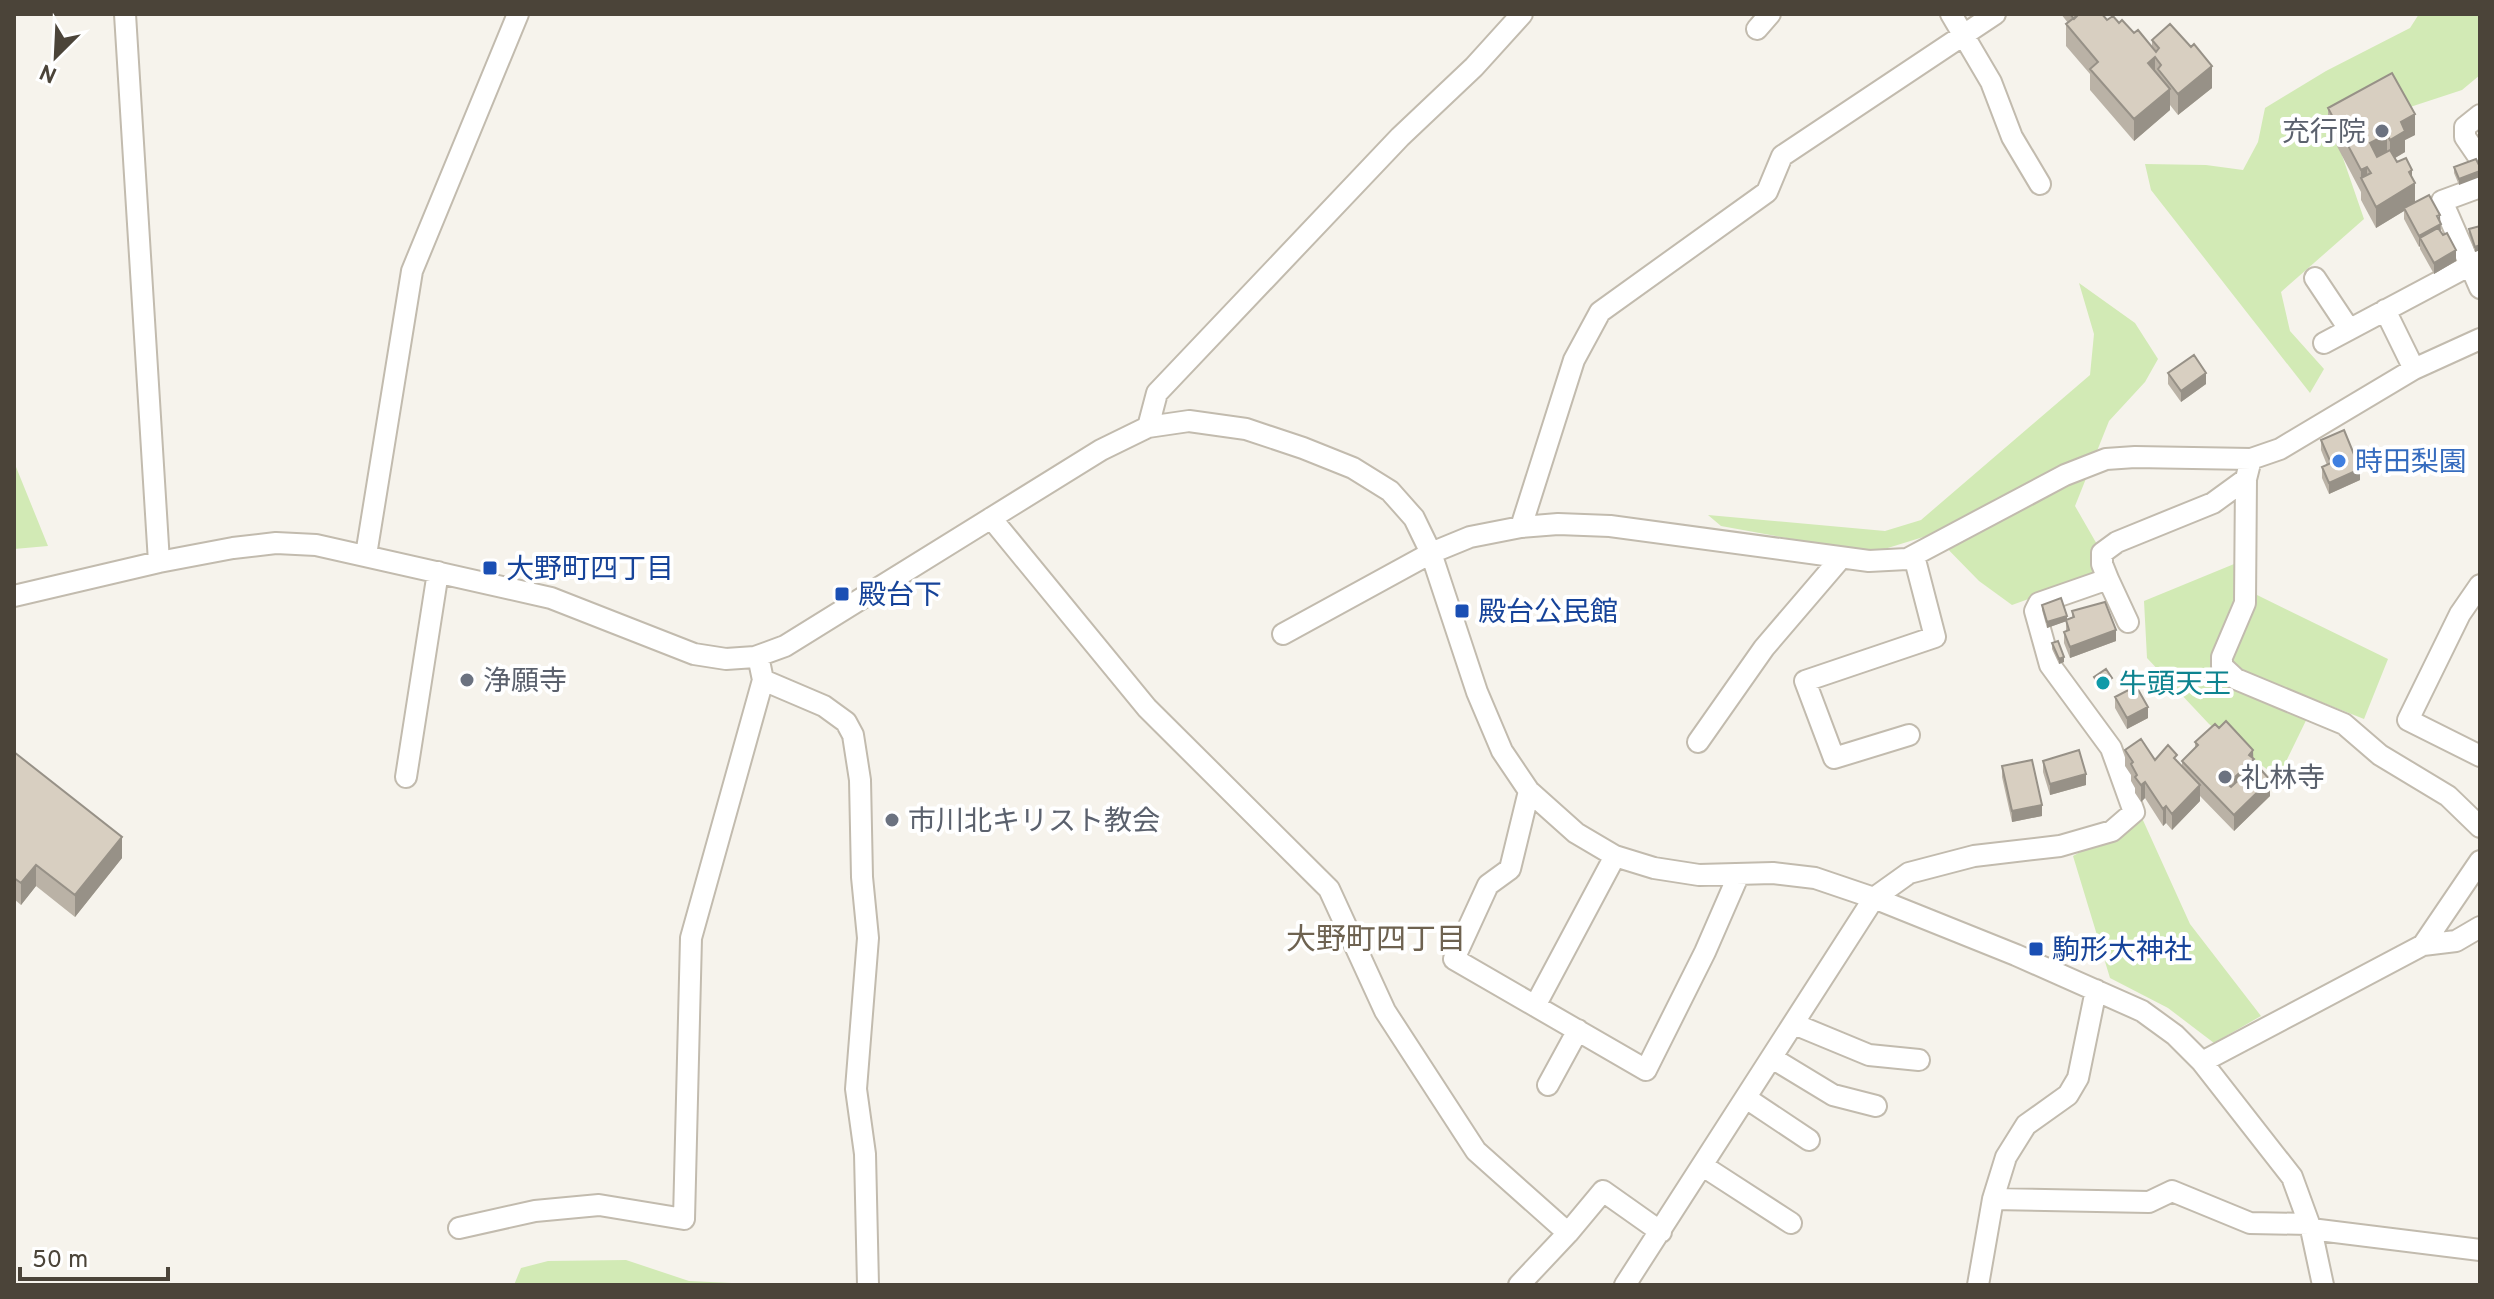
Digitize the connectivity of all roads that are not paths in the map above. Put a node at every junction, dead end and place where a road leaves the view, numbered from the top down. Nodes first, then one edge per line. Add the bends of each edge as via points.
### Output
1 (125, 14) edge
2 (518, 14) edge
3 (1522, 14) edge
4 (1951, 14) edge
5 (1995, 14) edge
6 (1964, 34) junction
7 (2480, 115) edge
8 (2480, 159) edge
9 (2040, 184) dead end
10 (2480, 187) edge
11 (2475, 262) edge
12 (2315, 278) dead end
13 (2480, 288) edge
14 (2385, 310) junction
15 (2349, 329) junction
16 (2480, 339) edge
17 (2324, 343) dead end
18 (2414, 369) junction
19 (1148, 427) junction
20 (2249, 469) junction
21 (991, 518) junction
22 (1521, 527) junction
23 (1431, 553) junction
24 (366, 555) junction
25 (1914, 556) junction
26 (1841, 558) junction
27 (159, 562) junction
28 (438, 572) junction
29 (2108, 579) junction
30 (2480, 585) edge
31 (14, 596) edge
32 (2128, 622) dead end
33 (1283, 634) dead end
34 (758, 656) junction
35 (763, 680) junction
36 (1909, 735) dead end
37 (1698, 742) dead end
38 (2480, 756) edge
39 (406, 777) dead end
40 (1529, 791) junction
41 (2480, 827) edge
42 (1615, 856) junction
43 (2480, 861) edge
44 (1739, 874) junction
45 (1874, 898) junction
46 (2480, 927) edge
47 (2423, 945) junction
48 (2096, 990) junction
49 (1535, 1006) junction
50 (1794, 1024) junction
51 (1578, 1030) junction
52 (1772, 1058) junction
53 (1919, 1060) dead end
54 (2202, 1062) junction
55 (1548, 1085) dead end
56 (1746, 1098) junction
57 (1876, 1106) dead end
58 (1809, 1140) dead end
59 (1703, 1166) junction
60 (1993, 1199) junction
61 (1791, 1223) dead end
62 (2310, 1226) junction
63 (459, 1228) dead end
64 (1661, 1232) junction
65 (1568, 1233) junction
66 (2480, 1250) edge
67 (868, 1285) edge
68 (1519, 1285) edge
69 (1625, 1285) edge
70 (1978, 1285) edge
71 (2323, 1285) edge

1 - 27 street
2 - 24 street via 412,271
3 - 19 street via 1157,393
4 - 6 street
5 - 6 street
6 - 9 street
6 - 22 street via 1782,156 1767,192 1600,312 1574,360
7 - 8 street via 2465,127 2465,137
10 - 11 street via 2442,201
11 - 13 street
11 - 14 street
12 - 15 street
14 - 15 street
14 - 18 street
15 - 17 street
16 - 18 street
18 - 20 street
19 - 21 street
19 - 23 street via 1189,421 1246,429 1353,468 1390,491 1414,518
20 - 25 street via 2135,457 2106,459 2065,475
20 - 29 street via 2213,503 2102,553
20 - 41 street via 2245,603 2222,666 2236,679 2344,724 2380,755 2448,796
21 - 34 street via 785,646
21 - 65 street via 1147,708 1329,889 1385,1011 1476,1151
22 - 23 street via 1470,537
22 - 26 street via 1610,526
23 - 33 street
23 - 40 street via 1477,692 1502,751
24 - 27 street via 276,543
24 - 28 street
25 - 26 street
25 - 36 street via 1935,637 1805,681 1834,758
26 - 37 street via 1764,648
27 - 31 street
28 - 34 street via 551,598 694,654
28 - 39 street
29 - 32 street
29 - 45 street via 2039,603 2035,611 2050,665 2111,748 2134,812 2112,831 2060,846 1974,856 1909,873
30 - 38 street via 2408,720
34 - 35 street
35 - 63 street via 691,938 684,1219 599,1205 535,1211
35 - 67 street via 824,706 846,722 853,735 868,938 856,1089 865,1154
40 - 42 street via 1576,833
40 - 49 street via 1510,869 1488,885 1454,959
42 - 44 street via 1699,875
42 - 49 street
43 - 47 street
44 - 45 street via 1815,878
44 - 51 street via 1646,1070
45 - 48 street
45 - 50 street
46 - 47 street via 2456,941
47 - 54 street
48 - 54 street via 2142,1011
48 - 60 street via 2078,1078 2068,1095 2026,1125 2006,1157
49 - 51 street
50 - 52 street
50 - 53 street via 1869,1055
51 - 55 street
52 - 56 street
52 - 57 street via 1833,1095
54 - 62 street via 2292,1177
56 - 58 street
56 - 59 street
59 - 61 street
59 - 64 street
60 - 62 street via 2149,1202 2172,1191 2250,1223
60 - 70 street
62 - 66 street
62 - 71 street
64 - 65 street via 1603,1191
64 - 69 street
65 - 68 street

